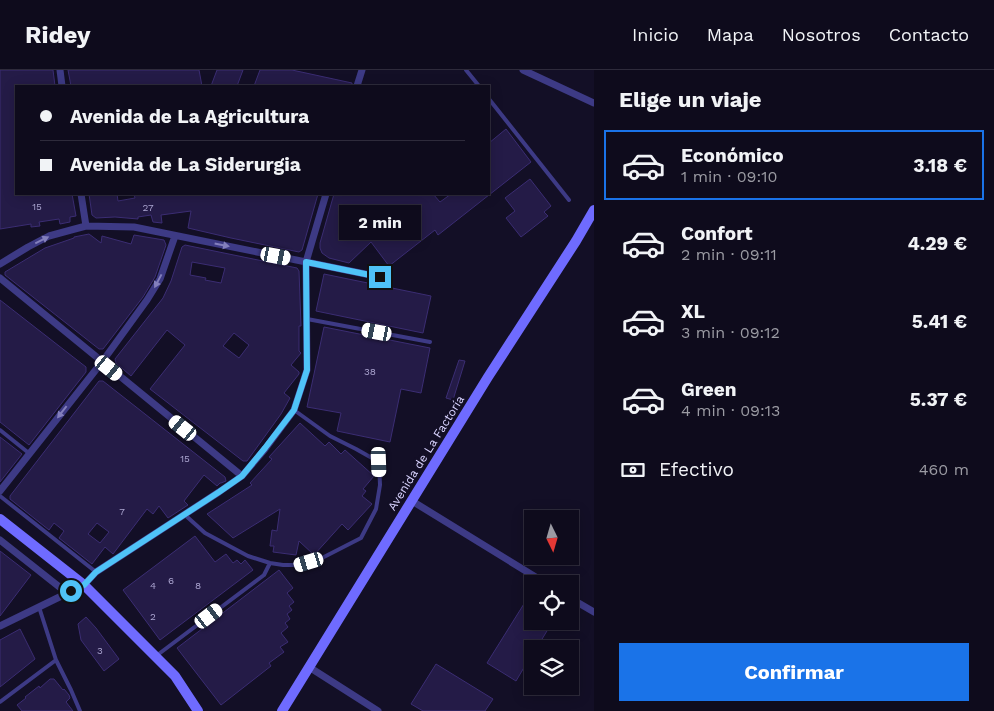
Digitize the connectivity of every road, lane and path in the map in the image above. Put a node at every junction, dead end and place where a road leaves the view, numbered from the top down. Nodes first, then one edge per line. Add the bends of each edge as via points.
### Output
1 (60, 70) edge
2 (362, 70) edge
3 (466, 70) edge
4 (523, 70) edge
5 (62, 85) edge
6 (357, 85) edge
7 (478, 85) edge
8 (490, 99) edge
9 (594, 103) edge
10 (81, 195) edge
11 (326, 195) edge
12 (569, 200) dead end
13 (594, 210) edge
14 (86, 226) junction
15 (175, 236) junction
16 (306, 262) junction
17 (0, 264) edge
18 (380, 277) dead end
19 (0, 278) edge
20 (307, 319) junction
21 (430, 342) dead end
22 (102, 362) junction
23 (294, 410) junction
24 (0, 430) edge
25 (30, 454) junction
26 (242, 476) junction
27 (0, 491) edge
28 (0, 496) edge
29 (412, 501) junction
30 (185, 515) junction
31 (0, 519) edge
32 (0, 540) edge
33 (270, 564) junction
34 (96, 572) junction
35 (532, 575) edge
36 (84, 585) junction
37 (67, 593) junction
38 (579, 603) edge
39 (38, 607) junction
40 (594, 612) edge
41 (0, 626) edge
42 (156, 656) junction
43 (56, 660) junction
44 (309, 667) junction
45 (0, 702) edge
46 (80, 711) edge
47 (198, 711) edge
48 (282, 711) edge
49 (378, 711) edge

1 - 5 street
2 - 6 street
3 - 7 lane
4 - 9 street
8 - 12 lane
10 - 14 street
11 - 16 street
13 - 29 street, Avenida de La Factoría
14 - 15 street via 134,227
17 -> 14 street via 49,236
15 -> 16 street
15 -> 22 street via 160,279
16 - 18 street
16 - 20 street
19 - 22 street
20 - 21 lane
20 - 23 street via 307,370
22 -> 25 street
22 - 26 street
23 - 26 street
23 - 33 lane via 330,436 379,462 380,486 376,509 356,542 299,565
24 - 25 lane
25 - 27 street
26 - 30 street
28 - 34 lane
29 - 35 street
29 - 44 street, Avenida de La Factoría
30 - 33 lane via 205,533
30 - 34 street
31 - 36 street
32 - 37 street
33 - 42 lane via 264,575
34 - 36 street
36 - 37 street
36 - 42 street
37 - 39 street
38 - 40 street
39 - 41 street
39 - 43 lane
42 - 47 street via 175,676
43 - 45 lane
43 - 46 lane
44 - 48 street, Avenida de La Factoría
44 - 49 street

